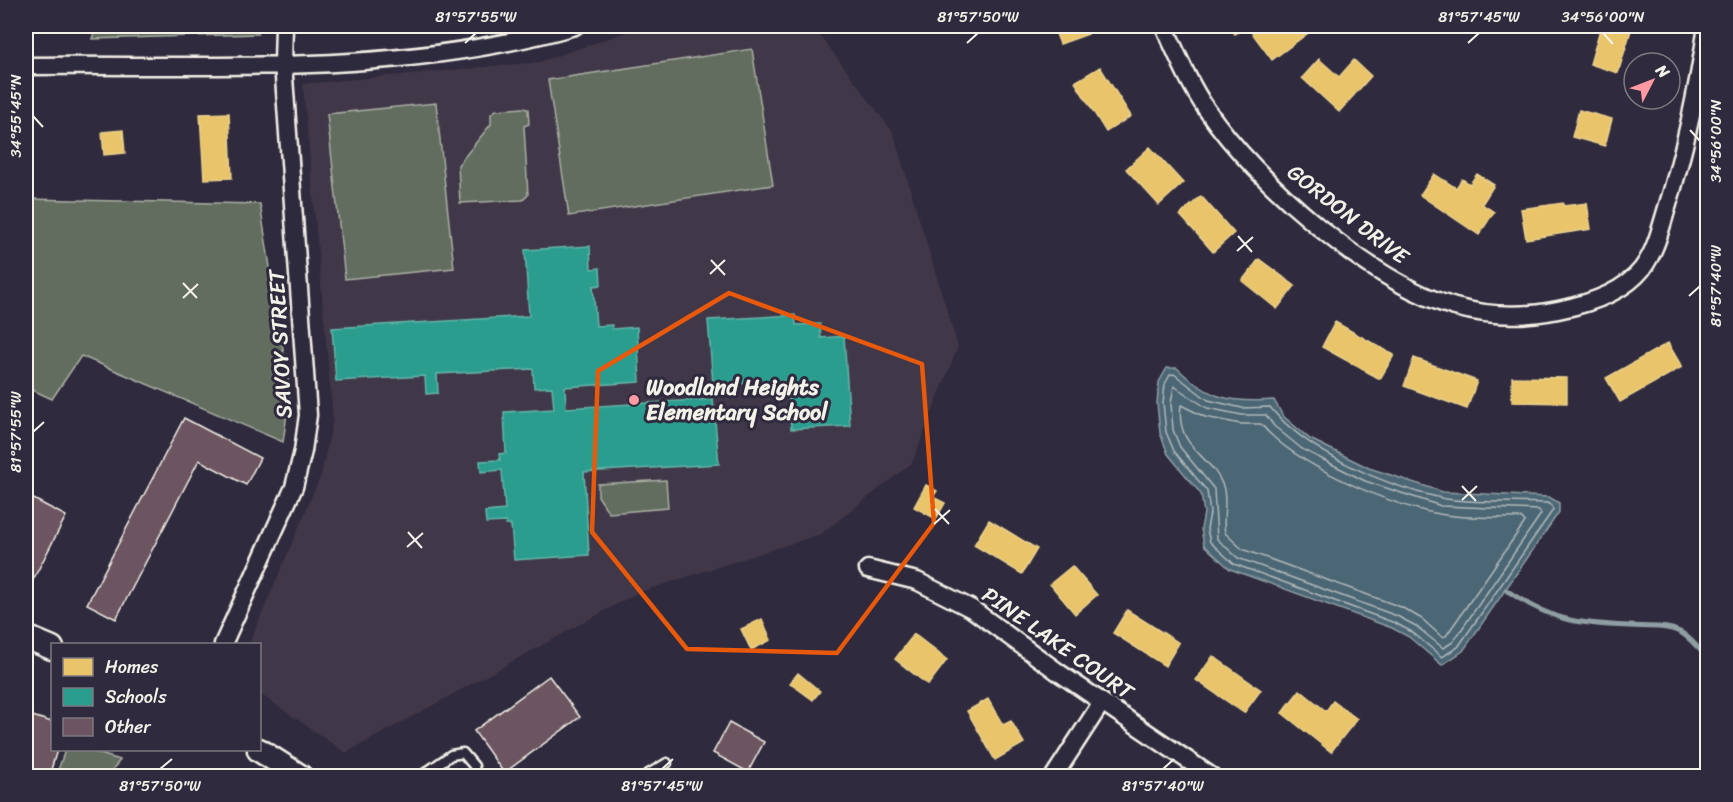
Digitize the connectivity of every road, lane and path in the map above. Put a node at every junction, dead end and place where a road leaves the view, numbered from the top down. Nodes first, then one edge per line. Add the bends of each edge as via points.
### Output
1 (284, 26) edge
2 (575, 26) edge
3 (1164, 26) edge
4 (1707, 26) edge
5 (284, 63) junction
6 (26, 66) edge
7 (868, 569) dead end
8 (26, 637) edge
9 (224, 643) edge
10 (51, 648) edge
11 (1102, 702) junction
12 (260, 751) edge
13 (667, 763) dead end
14 (300, 777) edge
15 (422, 777) edge
16 (476, 777) edge
17 (645, 777) edge
18 (1054, 777) edge
19 (1211, 777) edge

1 - 5 street, SAVOY STREET
2 - 5 street via 481,48 416,58
3 - 4 street, GORDON DRIVE via 1190,82 1223,132 1315,222 1395,280 1424,296 1479,312 1523,315 1602,297 1629,282 1649,259 1688,132
5 - 6 street
5 - 9 street, SAVOY STREET via 308,415 294,488
7 - 11 street, PINE LAKE COURT via 917,581 972,609
8 - 10 main road
11 - 18 street
11 - 19 street, PINE LAKE COURT
12 - 14 main road
13 - 17 lane
15 - 16 lane via 451,755 463,753 474,766

